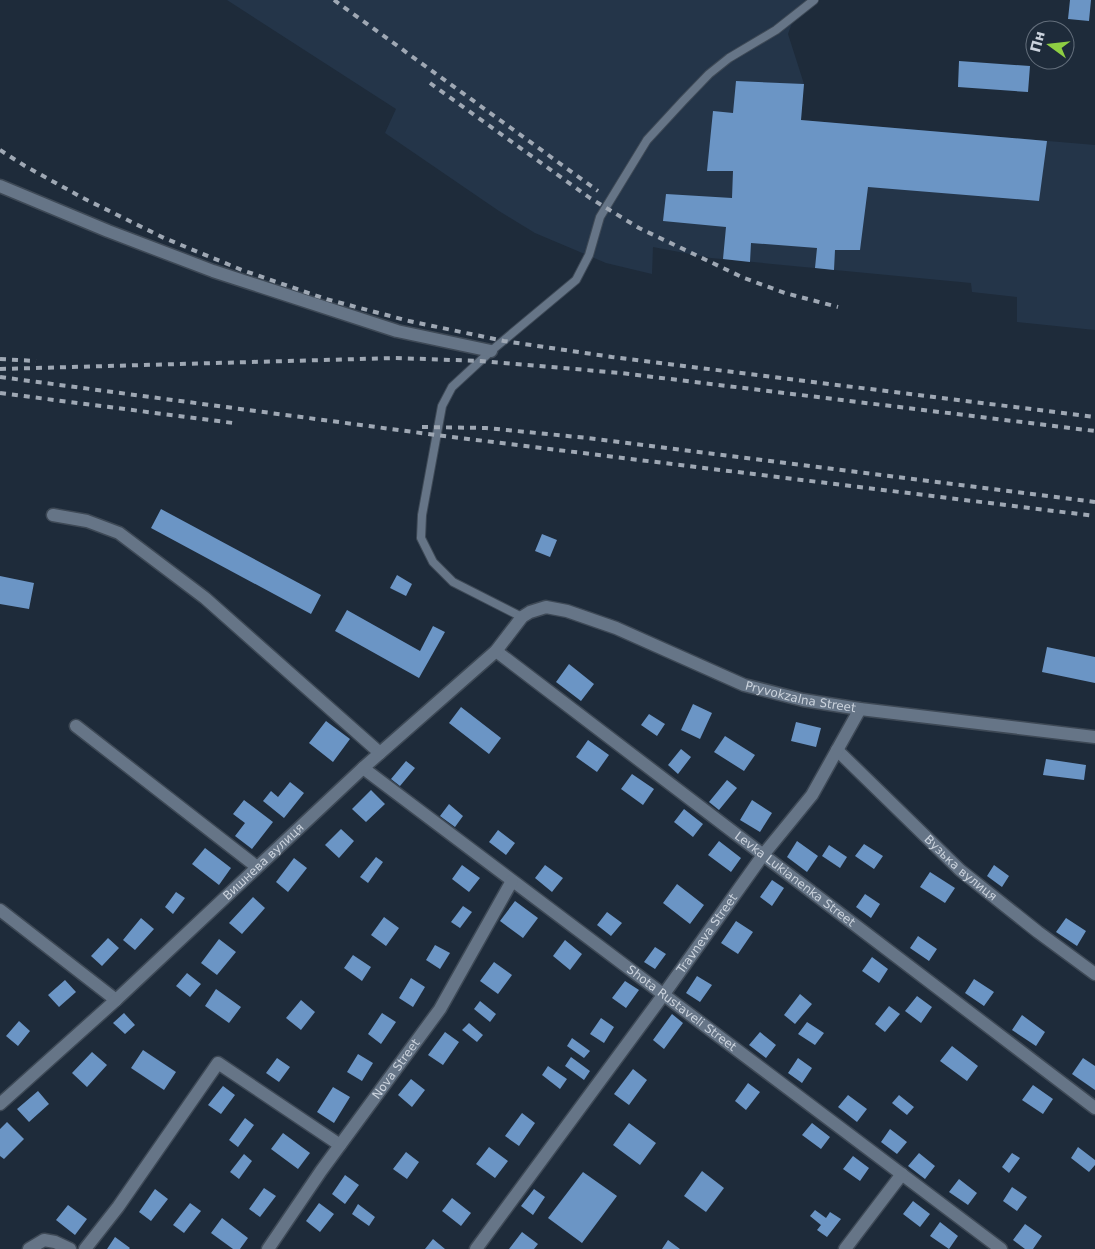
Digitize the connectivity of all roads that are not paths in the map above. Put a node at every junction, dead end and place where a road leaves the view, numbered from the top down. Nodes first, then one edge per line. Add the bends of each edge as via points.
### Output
1 (814, 0) edge
2 (0, 186) edge
3 (491, 351) junction
4 (53, 515) dead end
5 (522, 617) junction
6 (496, 652) junction
7 (860, 709) junction
8 (76, 726) dead end
9 (1095, 737) edge
10 (837, 750) junction
11 (380, 753) junction
12 (363, 768) junction
13 (763, 855) junction
14 (257, 867) junction
15 (512, 881) junction
16 (0, 910) edge
17 (1095, 974) edge
18 (664, 994) junction
19 (116, 1000) junction
20 (0, 1104) edge
21 (1095, 1108) edge
22 (340, 1145) junction
23 (902, 1174) junction
24 (29, 1249) edge
25 (70, 1249) edge
26 (85, 1249) edge
27 (268, 1249) edge
28 (476, 1249) edge
29 (845, 1249) edge
30 (1001, 1249) edge

1 - 3 lane via 776,30 729,58 677,107 648,140 600,218 589,255 576,280
2 - 3 street via 213,271 397,331
3 - 5 lane via 452,387 442,406 421,538 433,562 452,582
4 - 11 street via 88,521 119,533 205,598
5 - 6 street, Вишнева вулиця
5 - 7 street, Pryvokzalna Street via 546,607 567,611 616,628 744,685 803,700
6 - 11 street, Вишнева вулиця
6 - 13 street, Levka Lukianenka Street
7 - 9 street, Pryvokzalna Street
7 - 10 street, Travneva Street
8 - 14 street
10 - 13 street, Travneva Street via 812,795
10 - 17 street, Вузька вулиця via 960,870
11 - 12 street, Вишнева вулиця
12 - 14 street, Вишнева вулиця
12 - 15 street, Shota Rustaveli Street
13 - 18 street, Travneva Street
13 - 21 street, Levka Lukianenka Street
14 - 19 street, Вишнева вулиця
15 - 18 street, Shota Rustaveli Street
15 - 22 street, Nova Street via 440,1009
16 - 19 street
18 - 23 street, Shota Rustaveli Street
18 - 28 street, Travneva Street
19 - 20 street, Вишнева вулиця
22 - 26 street via 218,1063
22 - 27 street, Nova Street
23 - 29 street
23 - 30 street, Shota Rustaveli Street
24 - 25 street via 44,1240

